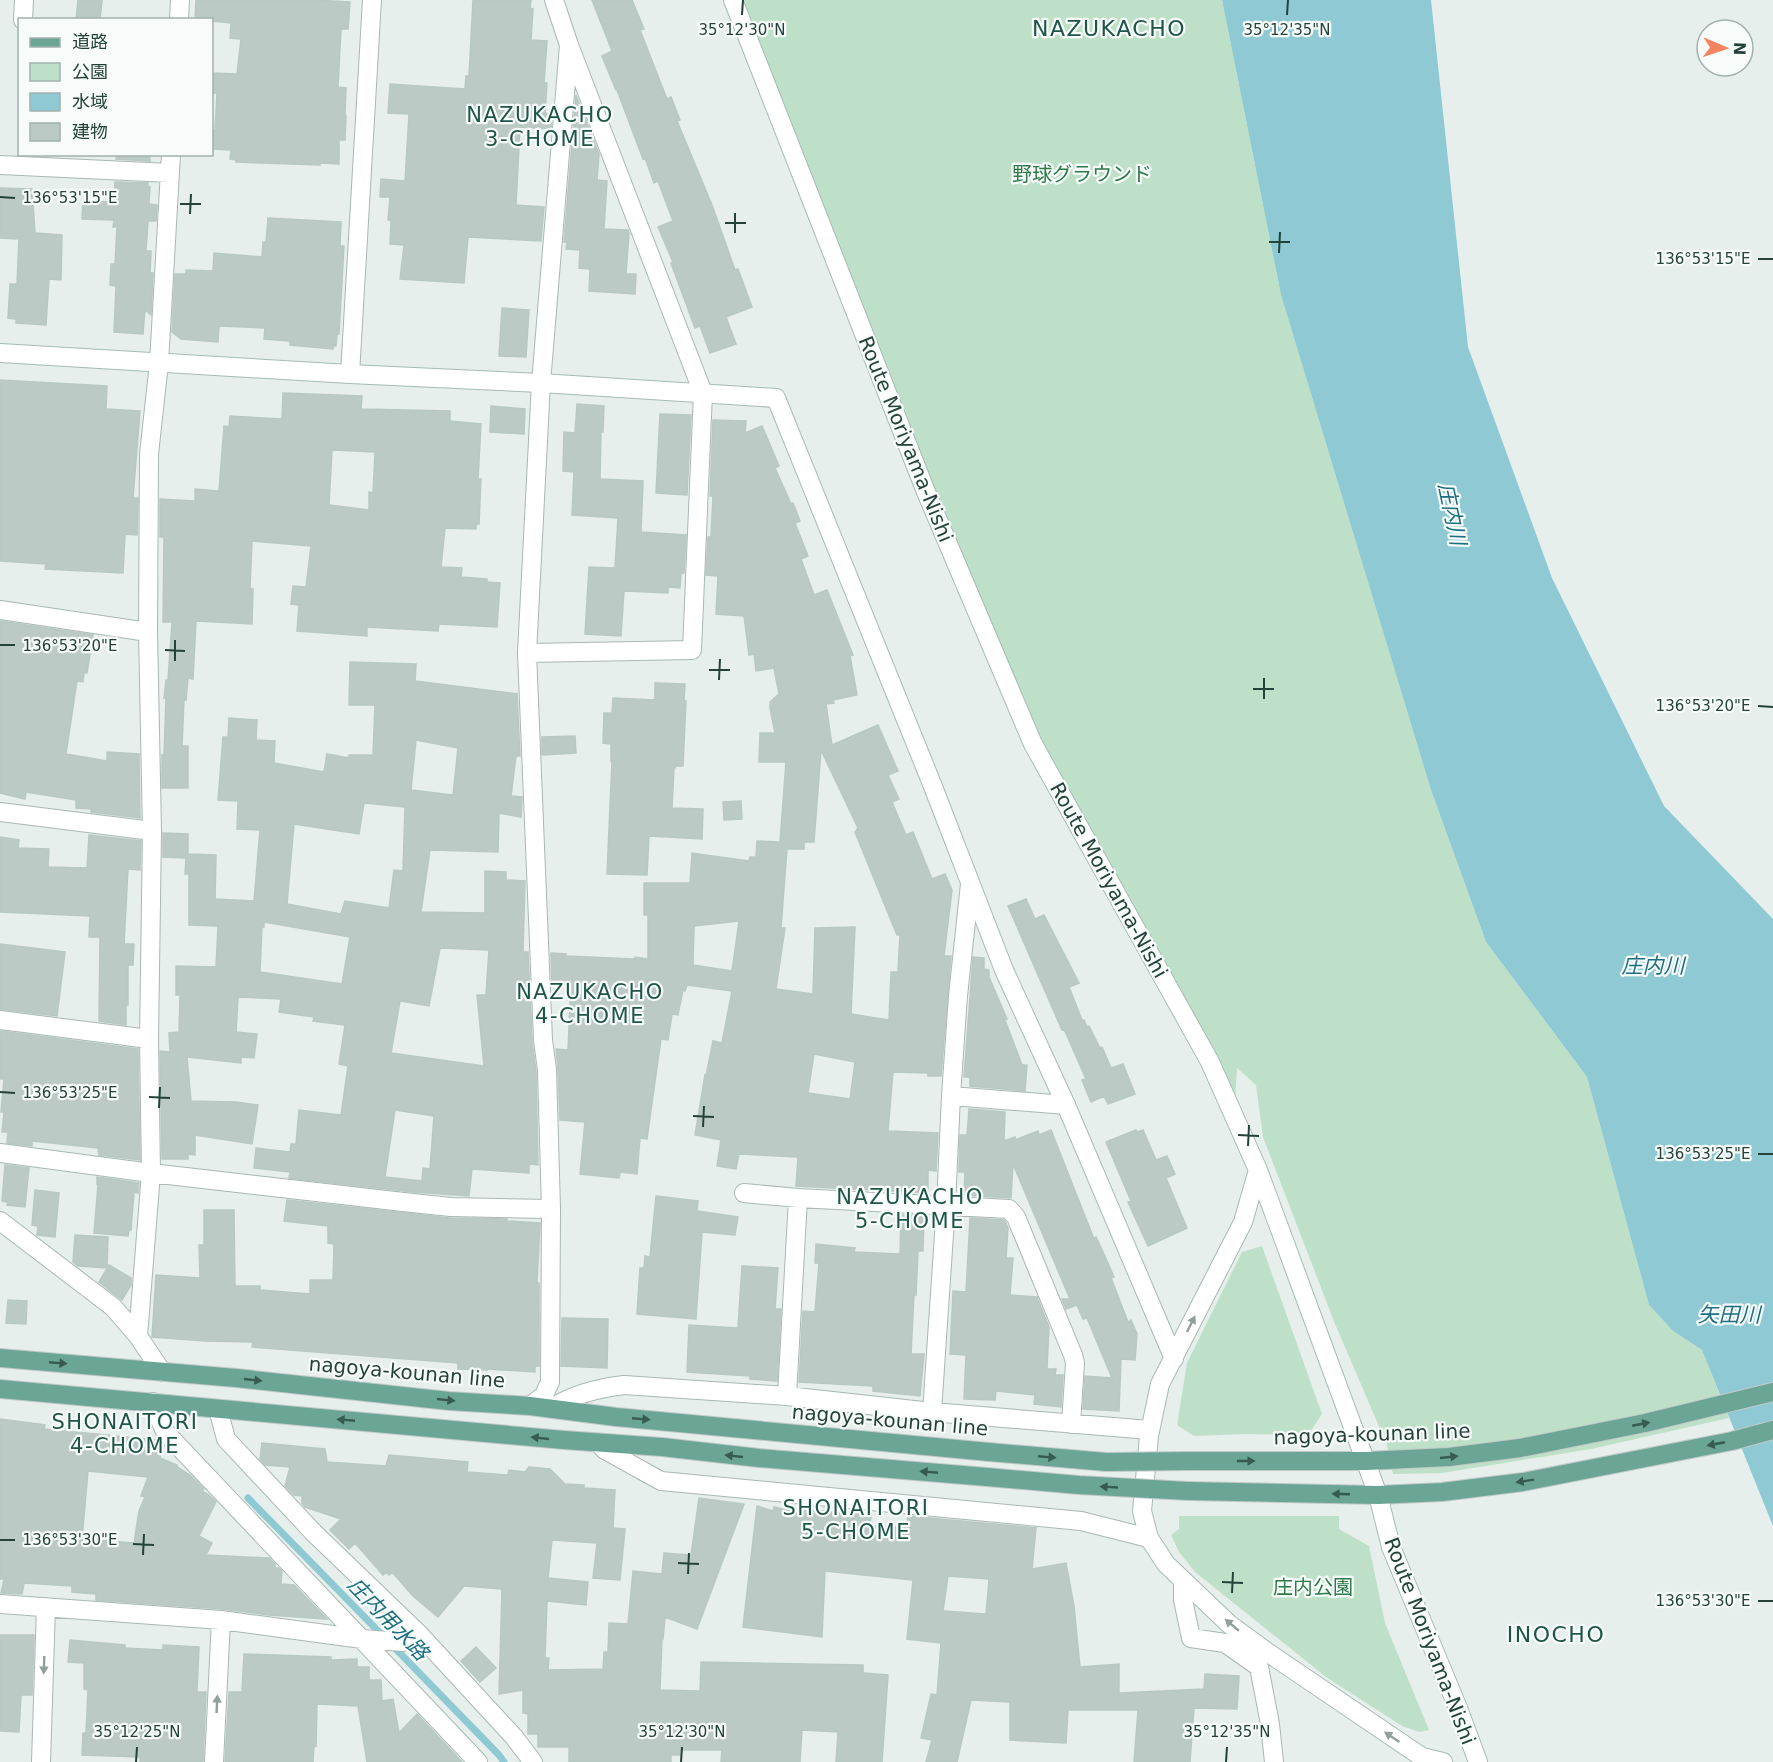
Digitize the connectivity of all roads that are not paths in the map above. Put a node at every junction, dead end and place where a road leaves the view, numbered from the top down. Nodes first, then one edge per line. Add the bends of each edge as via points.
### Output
1 (24, 0) edge
2 (180, 0) edge
3 (372, 0) edge
4 (554, 0) edge
5 (733, 0) edge
6 (23, 18) edge
7 (179, 18) edge
8 (569, 45) junction
9 (171, 156) edge
10 (20, 160) edge
11 (0, 165) edge
12 (170, 173) junction
13 (0, 353) edge
14 (159, 363) junction
15 (350, 374) junction
16 (541, 383) junction
17 (703, 393) junction
18 (0, 610) edge
19 (148, 632) junction
20 (527, 652) junction
21 (0, 812) edge
22 (152, 831) junction
23 (970, 884) junction
24 (0, 1020) edge
25 (150, 1039) junction
26 (951, 1096) junction
27 (1066, 1105) junction
28 (0, 1153) edge
29 (1258, 1170) junction
30 (152, 1173) junction
31 (744, 1193) dead end
32 (798, 1198) junction
33 (946, 1205) junction
34 (551, 1209) junction
35 (0, 1221) edge
36 (138, 1336) junction
37 (0, 1358) edge
38 (1174, 1359) junction
39 (162, 1372) junction
40 (0, 1389) edge
41 (1773, 1392) edge
42 (787, 1396) junction
43 (153, 1402) junction
44 (530, 1406) junction
45 (552, 1408) junction
46 (218, 1409) junction
47 (932, 1412) junction
48 (1071, 1424) junction
49 (1150, 1430) junction
50 (1773, 1430) edge
51 (598, 1443) junction
52 (1366, 1461) junction
53 (1378, 1495) junction
54 (1149, 1538) junction
55 (1183, 1580) junction
56 (0, 1604) edge
57 (46, 1607) junction
58 (221, 1620) junction
59 (411, 1638) junction
60 (367, 1639) junction
61 (41, 1762) edge
62 (214, 1762) edge
63 (478, 1762) edge
64 (533, 1762) edge
65 (1274, 1762) edge
66 (1443, 1762) edge
67 (1478, 1762) edge

1 - 6 street
2 - 7 street
3 - 15 street
4 - 8 street
5 - 29 street, Route Moriyama-Nishi via 926,492 1033,744 1210,1062
8 - 16 street
8 - 17 street
9 - 12 street
10 - 11 street
10 - 12 street
12 - 14 street
13 - 14 street
14 - 15 street
14 - 19 street via 150,454
15 - 16 street
16 - 17 street
16 - 20 street
17 - 20 street via 692,650
17 - 23 street via 776,398
18 - 19 street
19 - 22 street
20 - 34 street
21 - 22 street
22 - 25 street
23 - 26 street
23 - 27 street via 1004,970
24 - 25 street
25 - 30 street
26 - 27 street
26 - 33 street
27 - 38 street
28 - 30 street
38 -> 29 street via 1243,1222
29 - 52 street, Route Moriyama-Nishi
30 - 34 street via 451,1207
30 - 36 street
31 - 32 street
32 - 33 street
32 - 42 street
33 - 47 street
33 - 48 street via 1009,1209 1016,1217 1073,1355
34 - 44 street via 550,1382 544,1395
35 - 36 street via 113,1307
36 - 39 street
37 -> 39 main road, nagoya-kounan line
38 - 49 street via 1160,1384
39 -> 44 main road, nagoya-kounan line
40 - 43 main road
52 -> 41 main road, nagoya-kounan line via 1520,1448 1645,1424
42 - 45 street via 624,1385 600,1388
42 - 47 street
43 - 46 main road
43 - 60 street via 165,1432
44 - 45 main road, nagoya-kounan line
45 -> 52 main road, nagoya-kounan line, bridge via 1106,1462
51 -> 46 main road
46 - 59 street via 226,1439
47 - 48 street
48 - 49 street
49 - 54 street via 1142,1511
50 -> 53 main road via 1523,1482
53 -> 51 main road, bridge via 1079,1485
51 - 54 street via 661,1481 1081,1521
52 - 53 street, Route Moriyama-Nishi
53 - 67 street, Route Moriyama-Nishi via 1391,1547
54 - 55 street via 1166,1564
55 - 65 street via 1191,1638 1225,1643 1259,1667
66 -> 55 street via 1422,1757 1267,1652 1229,1624
56 - 57 street
57 - 58 street
57 -> 61 street
58 - 60 street
62 -> 58 street
59 - 60 street
59 - 64 street via 514,1737
60 - 63 street

